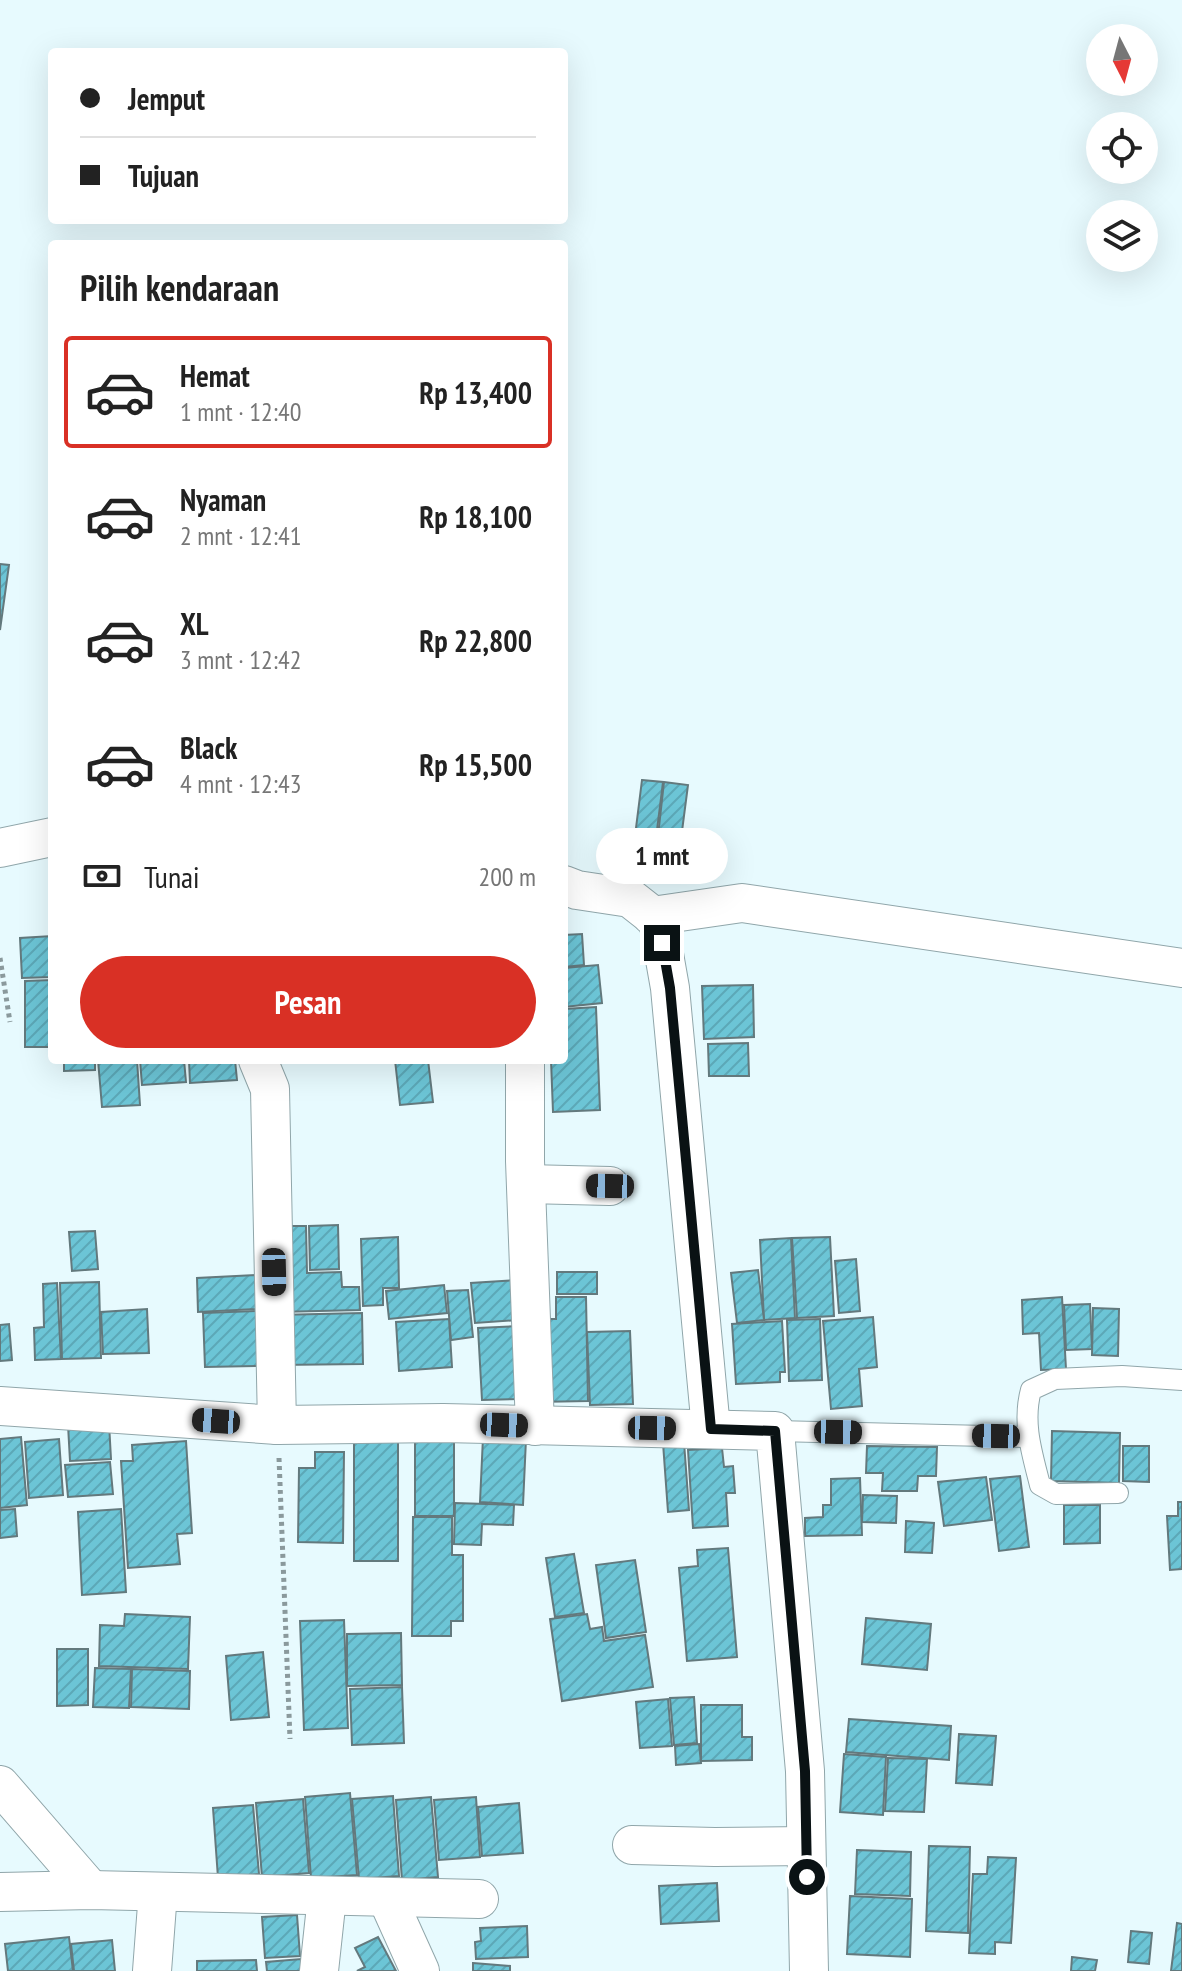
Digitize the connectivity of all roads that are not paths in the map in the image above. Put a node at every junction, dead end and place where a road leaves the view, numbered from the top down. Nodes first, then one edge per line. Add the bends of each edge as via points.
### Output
1 (48, 838) edge
2 (0, 848) edge
3 (568, 887) edge
4 (652, 916) junction
5 (1182, 968) edge
6 (260, 1064) edge
7 (525, 1064) edge
8 (526, 1184) junction
9 (610, 1186) dead end
10 (1182, 1380) edge
11 (0, 1406) edge
12 (277, 1425) junction
13 (535, 1426) junction
14 (711, 1429) junction
15 (775, 1431) junction
16 (1027, 1437) junction
17 (1118, 1493) dead end
18 (0, 1785) edge
19 (632, 1845) dead end
20 (806, 1846) junction
21 (91, 1890) junction
22 (0, 1892) edge
23 (158, 1892) junction
24 (327, 1897) junction
25 (387, 1898) junction
26 (479, 1899) dead end
27 (152, 1971) edge
28 (319, 1971) edge
29 (420, 1971) edge
30 (809, 1971) edge

1 - 2 street
3 - 4 street via 630,898
4 - 5 street via 742,903
4 - 14 street via 658,920 670,988
6 - 12 street via 270,1089
7 - 8 street
8 - 9 street
8 - 13 street
10 - 16 lane via 1055,1379 1031,1390
11 - 12 street
12 - 13 street
13 - 14 street
14 - 15 street
15 - 16 lane
15 - 20 street via 805,1771
16 - 17 lane via 1040,1485 1048,1491
18 - 21 street
19 - 20 street
20 - 30 street
21 - 22 street
21 - 23 street
23 - 24 street
23 - 27 street
24 - 25 street
24 - 28 street
25 - 26 street
25 - 29 street

